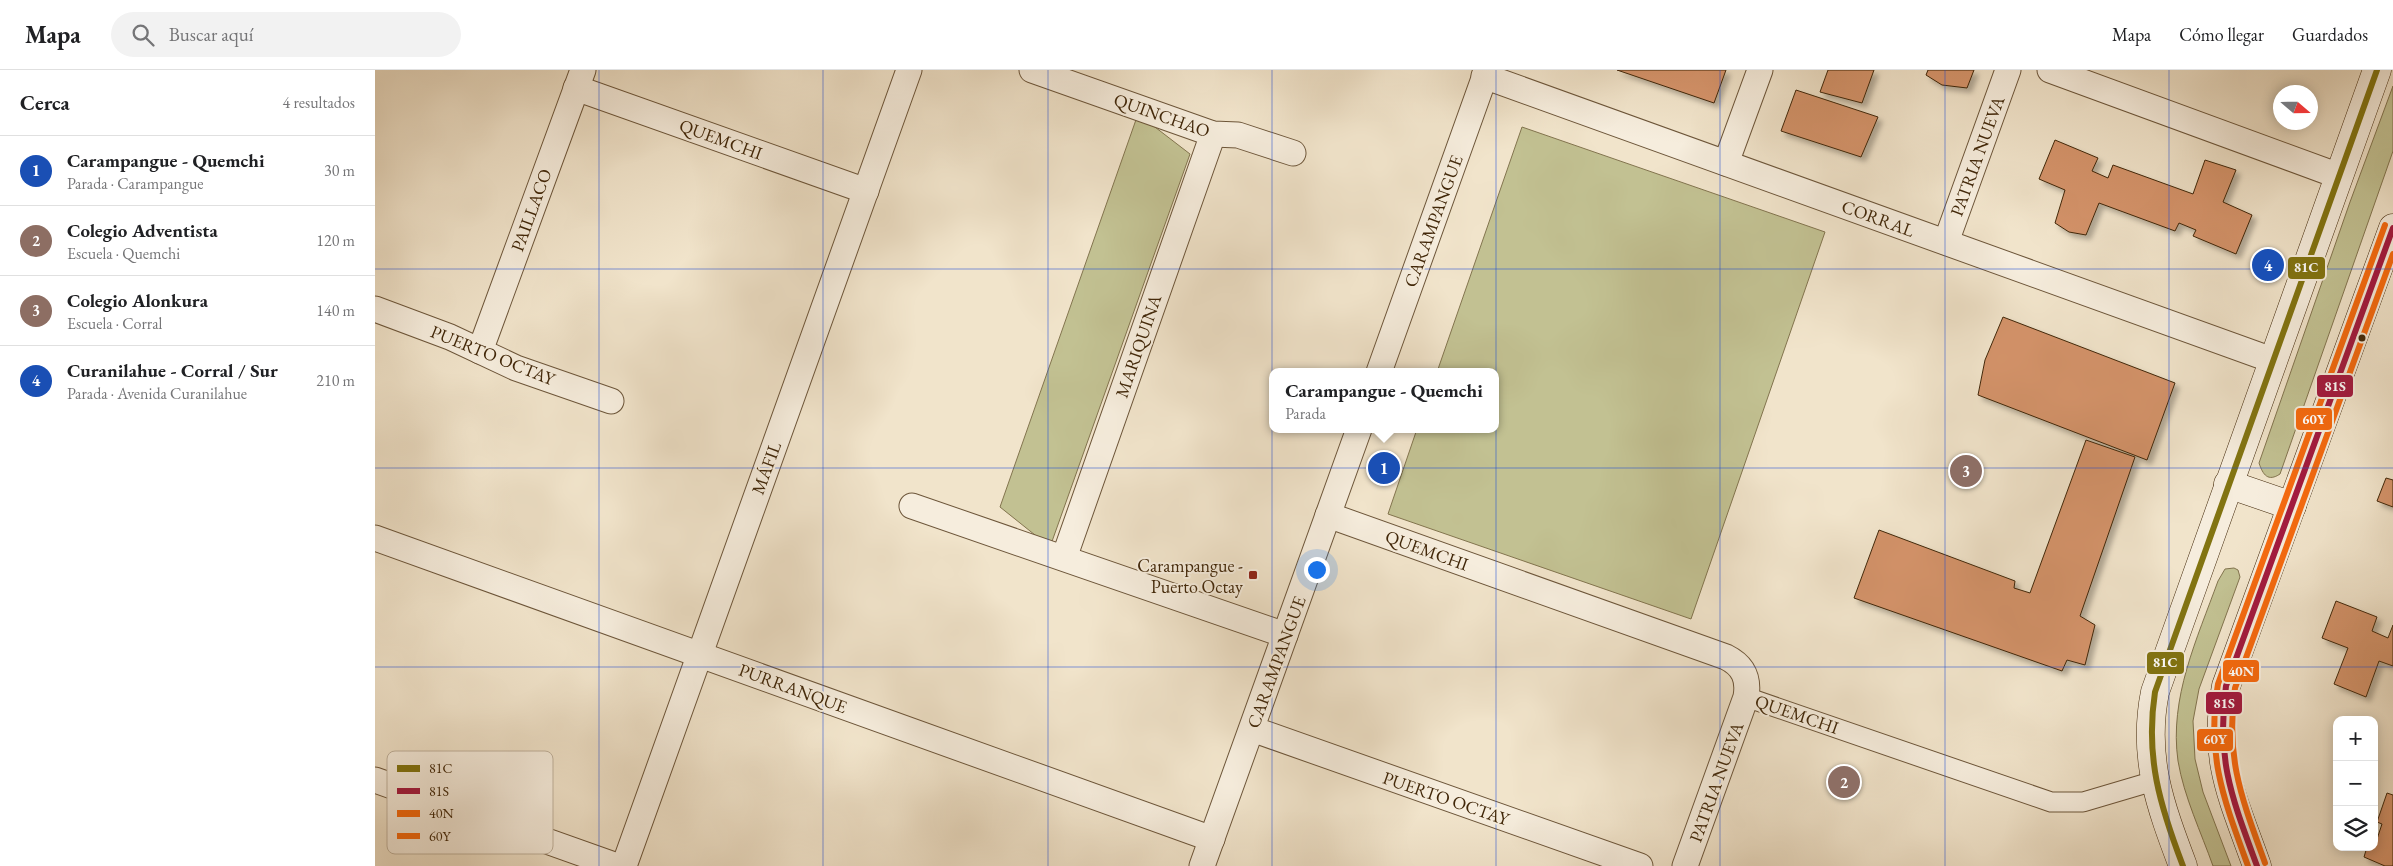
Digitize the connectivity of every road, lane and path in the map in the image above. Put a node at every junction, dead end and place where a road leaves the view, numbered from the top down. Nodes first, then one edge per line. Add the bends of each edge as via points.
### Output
1 (909, 70) edge
2 (1032, 70) edge
3 (1760, 70) edge
4 (2008, 70) edge
5 (2050, 70) edge
6 (2377, 70) edge
7 (1486, 73) edge
8 (579, 79) edge
9 (1213, 134) junction
10 (1293, 153) dead end
11 (1726, 163) junction
12 (2339, 176) junction
13 (865, 190) junction
14 (2393, 228) edge
15 (1946, 242) junction
16 (375, 309) edge
17 (480, 351) junction
18 (2272, 360) junction
19 (1380, 368) edge
20 (611, 400) dead end
21 (1358, 433) edge
22 (2228, 484) junction
23 (912, 506) dead end
24 (2292, 506) junction
25 (1328, 515) junction
26 (375, 538) edge
27 (1064, 558) junction
28 (1285, 635) junction
29 (699, 654) junction
30 (1746, 697) junction
31 (1252, 729) junction
32 (375, 780) edge
33 (2154, 781) junction
34 (387, 784) edge
35 (1212, 839) junction
36 (553, 843) edge
37 (617, 866) edge
38 (624, 866) edge
39 (1202, 866) edge
40 (1640, 866) edge
41 (1685, 866) edge
42 (2183, 866) edge
43 (2257, 866) edge

1 - 13 street, MÁFIL
2 - 9 street, QUINCHAO
3 - 11 street
4 - 15 street, PATRIA NUEVA
5 - 12 street
6 - 12 main road
7 - 11 street, CORRAL
7 - 19 street, CARAMPANGUE
8 - 13 street, QUEMCHI
8 - 17 street, PAILLACO
9 - 10 street, QUINCHAO via 1238,135
9 - 27 street, MARIQUINA
11 - 15 street, CORRAL
12 - 18 main road
13 - 29 street, MÁFIL
14 - 24 main road
15 - 18 street, CORRAL
16 - 17 street, PUERTO OCTAY
17 - 20 street, PUERTO OCTAY via 516,368
18 - 22 main road
21 - 25 street, CARAMPANGUE
22 - 24 main road
22 - 33 main road via 2155,692 2149,736
23 - 27 street
24 - 43 main road via 2234,664 2222,709 2221,754 2225,776
25 - 28 street, CARAMPANGUE
25 - 30 street, QUEMCHI via 1726,657 1744,673
26 - 29 street, PURRANQUE
27 - 28 street
28 - 31 street, CARAMPANGUE
29 - 35 street, PURRANQUE
29 - 38 street, MÁFIL
30 - 33 street, QUEMCHI via 2051,802 2083,802
30 - 41 street, PATRIA NUEVA
31 - 35 street, CARAMPANGUE
31 - 40 street, PUERTO OCTAY
32 - 34 street
33 - 42 main road
35 - 39 street, CARAMPANGUE
36 - 37 street

